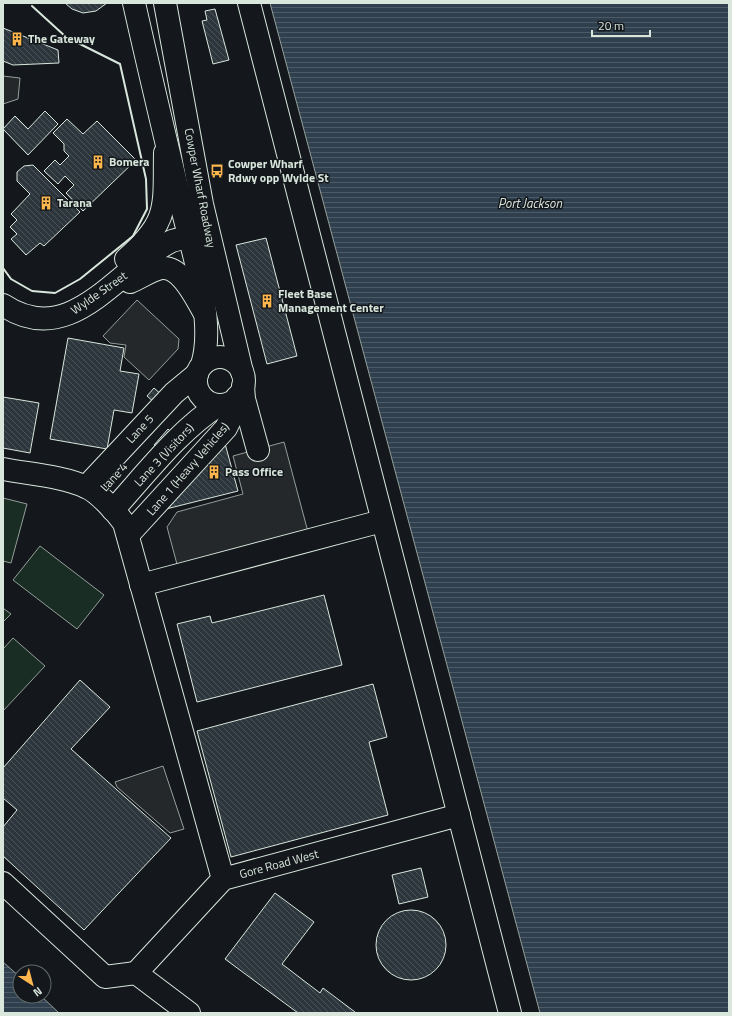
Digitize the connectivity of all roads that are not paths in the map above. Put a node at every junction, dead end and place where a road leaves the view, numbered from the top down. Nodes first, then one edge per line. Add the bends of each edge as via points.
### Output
1 (165, 3) edge
2 (249, 3) edge
3 (141, 8) edge
4 (166, 139) junction
5 (198, 235) junction
6 (99, 295) junction
7 (3, 305) edge
8 (204, 312) junction
9 (199, 376) junction
10 (235, 392) junction
11 (258, 450) dead end
12 (3, 469) edge
13 (92, 491) junction
14 (121, 521) junction
15 (382, 521) junction
16 (142, 584) junction
17 (459, 815) junction
18 (223, 878) junction
19 (3, 883) edge
20 (136, 973) junction
21 (188, 1013) edge
22 (510, 1013) edge

1 - 5 main road, Cowper Wharf Roadway
2 - 15 main road
3 - 4 main road, Cowper Wharf Roadway
4 - 5 main road, Cowper Wharf Roadway
4 - 6 main road via 164,204 160,220 144,243 113,272
5 - 6 main road, Wylde Street via 167,243
5 - 8 main road, Cowper Wharf Roadway via 196,262
5 - 10 main road, Cowper Wharf Roadway
6 - 7 main road, Wylde Street via 67,316 54,318 25,316
6 - 8 main road via 155,270 171,269 183,279
8 - 9 main road, Cowper Wharf Roadway via 206,354
9 - 10 main road via 206,401
9 - 10 main road via 212,358 224,358 235,362
9 - 13 main road, Lane 4 via 164,421
10 - 11 main road, Cowper Wharf Roadway via 244,399
10 - 14 main road, Lane 3 (Visitors) via 189,428
10 - 14 main road, Lane 1 (Heavy Vehicles) via 233,414 226,428
12 - 13 main road via 67,481
13 - 14 main road
14 - 16 main road
15 - 16 main road
15 - 17 main road
16 - 18 main road
17 - 18 main road, Gore Road West
17 - 22 main road
18 - 20 main road, Gore Road West
19 - 20 main road via 105,977
20 - 21 main road

